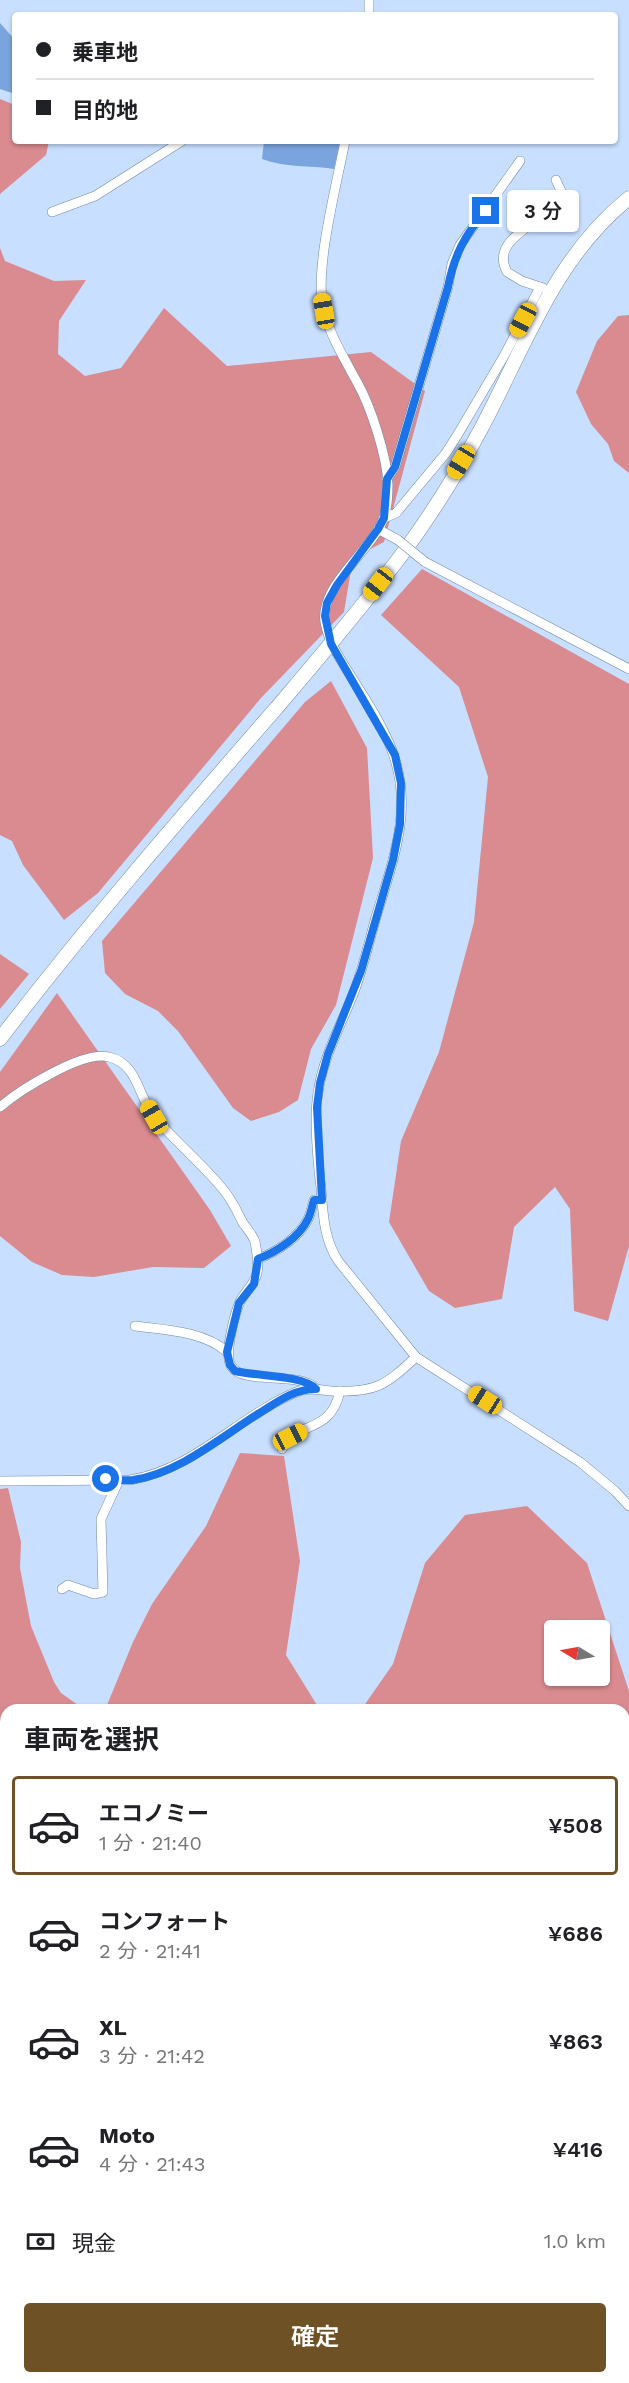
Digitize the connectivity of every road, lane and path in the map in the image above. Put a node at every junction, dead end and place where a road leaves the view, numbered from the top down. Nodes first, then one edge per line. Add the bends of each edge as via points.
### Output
1 (177, 144) edge
2 (344, 144) edge
3 (520, 161) dead end
4 (556, 180) dead end
5 (629, 198) edge
6 (52, 212) dead end
7 (546, 288) junction
8 (387, 479) junction
9 (384, 518) junction
10 (378, 529) junction
11 (331, 644) junction
12 (629, 669) edge
13 (0, 1039) edge
14 (0, 1107) edge
15 (322, 1200) junction
16 (258, 1259) junction
17 (135, 1326) dead end
18 (227, 1352) junction
19 (416, 1357) junction
20 (316, 1389) junction
21 (340, 1391) junction
22 (282, 1449) dead end
23 (119, 1480) junction
24 (0, 1481) edge
25 (629, 1506) edge
26 (62, 1589) dead end

1 - 6 street via 96,196
2 - 8 street via 324,256 321,298 330,328 366,399
3 - 8 street via 470,228 452,264 395,467
4 - 7 street via 561,191 557,201 530,227 512,237 504,251 507,272
5 - 7 street via 588,235
7 - 9 street via 446,453 396,513
7 - 11 street via 481,428 441,495 400,557
8 - 9 street
9 - 10 street
10 - 11 street via 327,603 325,616
10 - 12 street, bridge via 425,562
11 - 13 street
11 - 15 street via 395,755 401,791 393,860 361,971 328,1054 318,1094
14 - 16 street via 85,1058 105,1056 124,1064 138,1082 154,1117 224,1189 254,1238
15 - 16 street via 314,1200 308,1220 296,1235
15 - 19 street via 331,1250
16 - 18 street via 254,1284 239,1303
17 - 18 street via 184,1334 215,1343
18 - 20 street via 235,1371 299,1381
19 - 21 street via 378,1386 364,1391
19 - 25 street via 580,1462
20 - 21 street
20 - 23 street via 303,1389 284,1397 196,1455 161,1472
21 - 22 street via 328,1418 290,1437
23 - 24 street
23 - 26 street via 101,1519 103,1592 94,1594 68,1585

